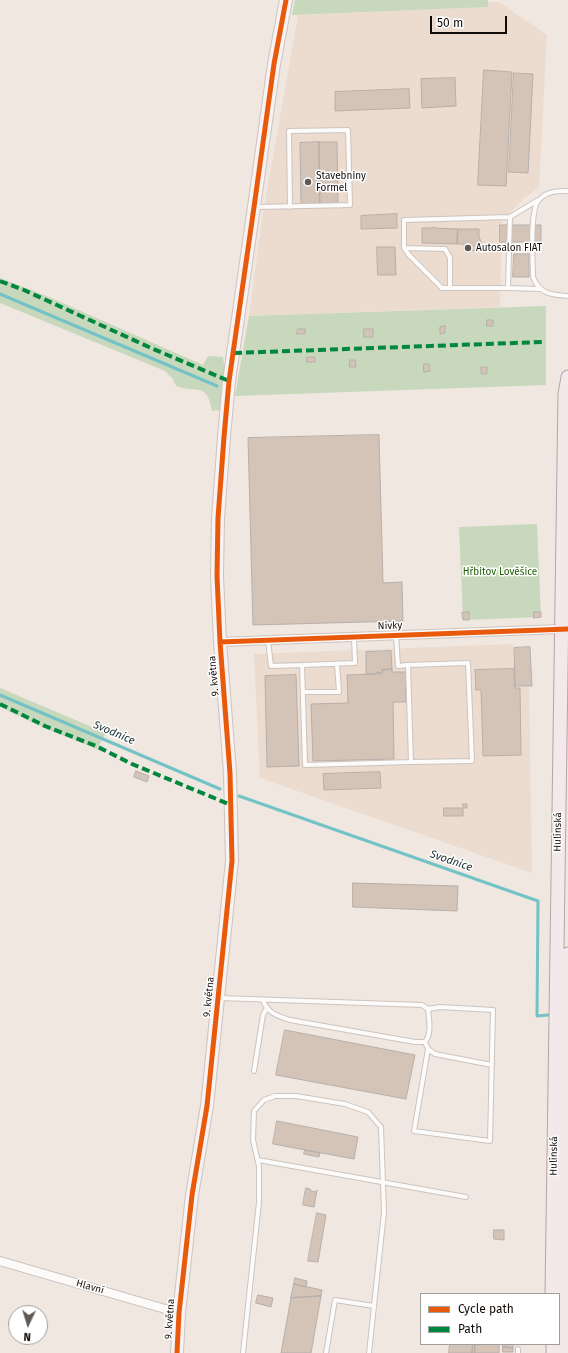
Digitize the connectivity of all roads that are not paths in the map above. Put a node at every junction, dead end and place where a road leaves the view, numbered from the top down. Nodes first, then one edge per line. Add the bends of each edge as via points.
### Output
1 (286, 0) edge
2 (568, 191) edge
3 (538, 200) junction
4 (290, 206) junction
5 (254, 207) junction
6 (510, 217) junction
7 (404, 248) junction
8 (450, 288) junction
9 (508, 288) junction
10 (540, 289) junction
11 (568, 296) edge
12 (568, 377) edge
13 (565, 629) edge
14 (396, 635) junction
15 (354, 637) junction
16 (268, 640) junction
17 (220, 642) junction
18 (337, 664) junction
19 (302, 665) junction
20 (408, 665) junction
21 (303, 692) junction
22 (411, 762) junction
23 (568, 954) edge
24 (218, 998) junction
25 (263, 1000) junction
26 (267, 1008) junction
27 (428, 1009) junction
28 (425, 1042) junction
29 (428, 1049) junction
30 (492, 1066) junction
31 (254, 1071) dead end
32 (258, 1160) junction
33 (383, 1182) junction
34 (466, 1197) dead end
35 (0, 1261) edge
36 (557, 1263) junction
37 (552, 1293) edge
38 (559, 1293) edge
39 (560, 1302) edge
40 (374, 1306) junction
41 (179, 1313) junction
42 (177, 1353) edge
43 (243, 1353) edge
44 (326, 1353) edge
45 (369, 1353) edge
46 (564, 1353) edge

1 - 5 street, 9. května via 274,64
2 - 3 lane via 549,193
3 - 6 lane
3 - 10 lane via 533,213 533,277
4 - 4 lane via 289,131 348,130 350,205
4 - 5 lane
5 - 17 street, 9. května via 229,381 224,437 217,547
6 - 7 lane via 404,220
6 - 9 lane
7 - 8 lane via 442,288
7 - 8 lane via 445,249 450,258
8 - 9 lane
9 - 10 lane
10 - 11 lane
12 - 13 main road, Hulínská via 565,394
13 - 14 street, Nivky
13 - 36 main road, Hulínská
14 - 15 street, Nivky
14 - 20 lane via 398,666
15 - 16 street, Nivky
15 - 18 lane via 356,663
16 - 17 street, Nivky
16 - 19 lane via 271,666
17 - 24 street, 9. května via 230,773 232,861
18 - 19 lane
18 - 21 lane via 339,692
19 - 21 lane
20 - 22 lane
20 - 22 lane via 468,663 472,754 472,761
21 - 22 lane via 305,765
23 - 36 main road, Hulínská
24 - 25 lane
24 - 41 street, 9. května via 207,1106 192,1195
25 - 26 lane
25 - 27 lane via 422,1005
26 - 28 lane via 278,1016 290,1020
26 - 31 lane via 263,1015
27 - 28 lane via 430,1020 428,1038
27 - 30 lane via 440,1007 493,1010
28 - 29 lane
29 - 30 lane via 435,1054
29 - 30 lane via 414,1132 490,1141
32 - 33 lane
32 - 33 lane via 253,1140 254,1112 264,1100 275,1096 296,1096 345,1104 368,1112 381,1127
32 - 43 lane via 258,1202
33 - 34 lane
33 - 40 lane via 384,1212
35 - 41 street, Hlavní
36 - 37 main road
36 - 38 main road
39 - 46 main road
40 - 44 lane via 335,1300
40 - 45 lane
41 - 42 street, 9. května

